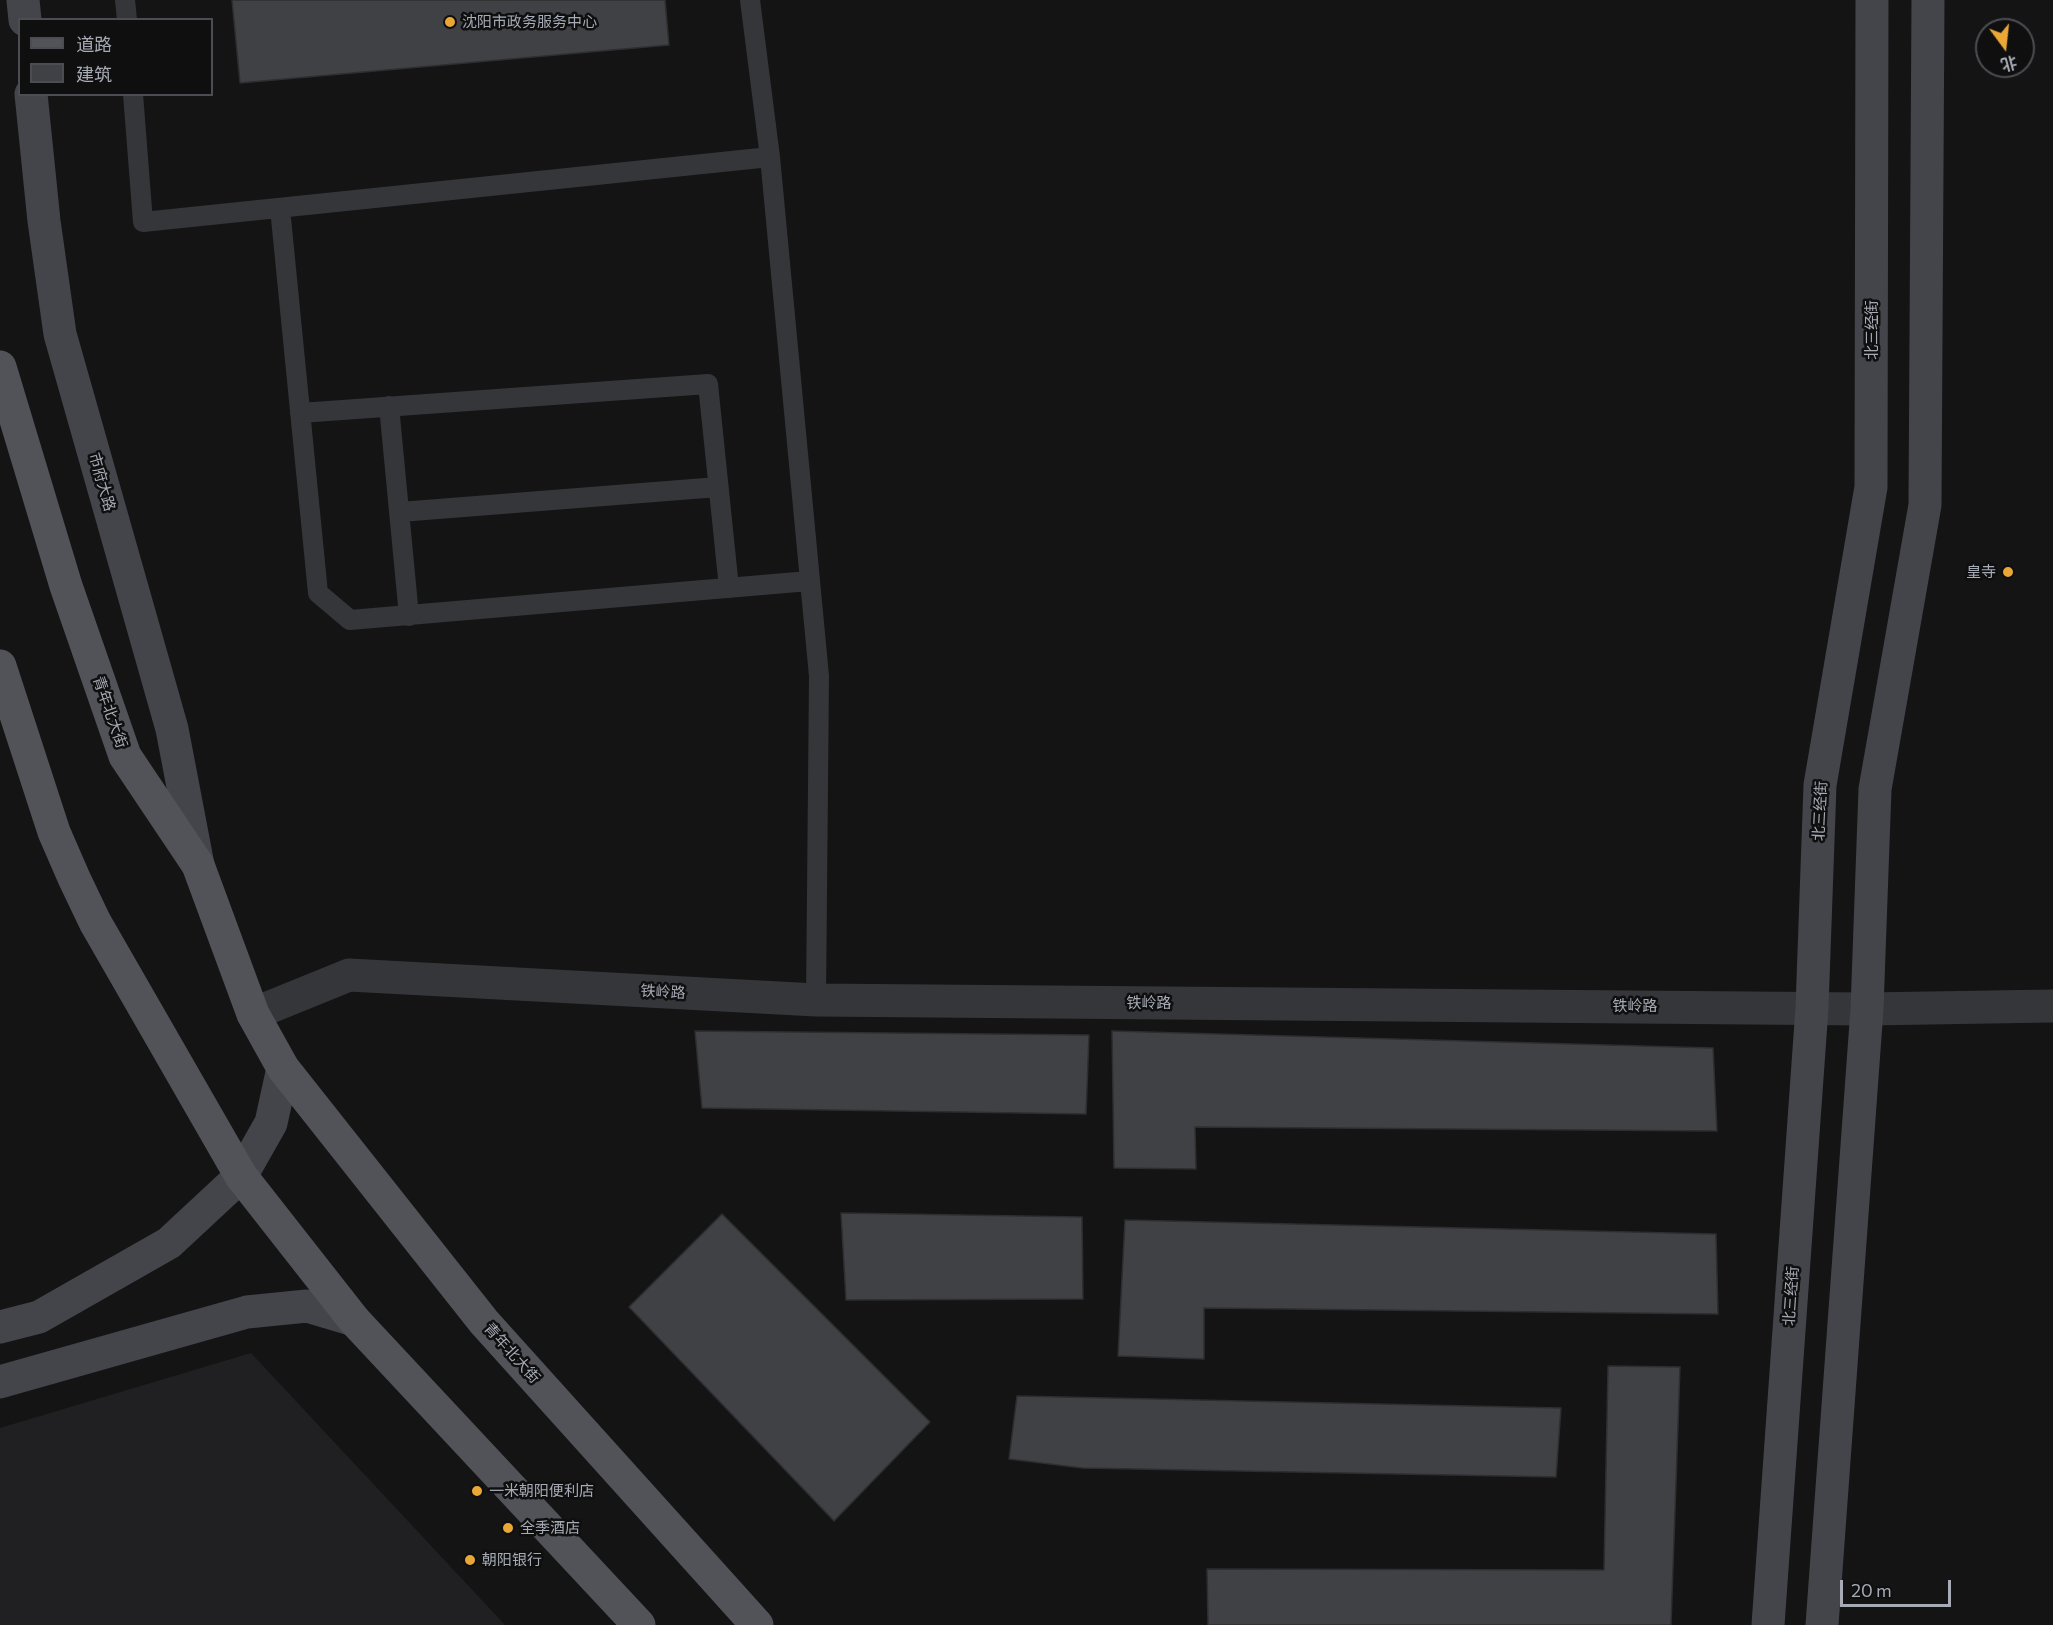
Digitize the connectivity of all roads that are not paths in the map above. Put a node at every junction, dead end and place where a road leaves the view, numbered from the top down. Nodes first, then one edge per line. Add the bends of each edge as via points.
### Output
1 (23, 0) edge
2 (125, 0) edge
3 (750, 0) edge
4 (1872, 0) edge
5 (1928, 0) edge
6 (25, 18) edge
7 (127, 18) edge
8 (31, 96) edge
9 (133, 96) edge
10 (770, 157) junction
11 (280, 208) junction
12 (0, 367) edge
13 (389, 406) junction
14 (300, 413) junction
15 (718, 487) junction
16 (400, 512) junction
17 (809, 581) junction
18 (729, 588) junction
19 (409, 616) junction
20 (0, 666) edge
21 (198, 866) junction
22 (816, 1000) junction
23 (2053, 1006) edge
24 (1812, 1008) junction
25 (1867, 1009) junction
26 (254, 1014) junction
27 (283, 1068) junction
28 (241, 1176) junction
29 (354, 1320) junction
30 (0, 1327) edge
31 (0, 1382) edge
32 (639, 1625) edge
33 (757, 1625) edge
34 (1768, 1625) edge
35 (1822, 1625) edge

1 - 6 main road
2 - 7 lane
3 - 10 lane
4 - 24 main road, 北三经街 via 1871,487 1820,785
5 - 25 main road via 1925,505 1875,789
8 - 21 main road, 市府大路 via 60,334 172,729
9 - 11 lane via 143,222
10 - 11 lane
10 - 17 lane
11 - 14 lane
12 - 21 main road, 青年北大街 via 66,586 125,756
13 - 14 lane
13 - 15 lane via 708,384
13 - 16 lane
14 - 19 lane via 318,593 350,620
15 - 16 lane
15 - 18 lane
16 - 19 lane
17 - 18 lane
17 - 22 lane via 819,676
18 - 19 lane
20 - 28 main road via 54,832 74,878 95,922
21 - 26 main road, 青年北大街
22 - 24 street, 铁岭路
22 - 26 street, 铁岭路 via 349,975
23 - 25 street, 铁岭路
24 - 25 street, 铁岭路
24 - 34 main road, 北三经街
25 - 35 main road
26 - 27 main road, 青年北大街
27 - 28 main road via 271,1123
27 - 33 main road, 青年北大街 via 484,1322
28 - 29 main road
28 - 30 main road via 168,1243 39,1317
29 - 31 main road via 306,1306 248,1312
29 - 32 main road

